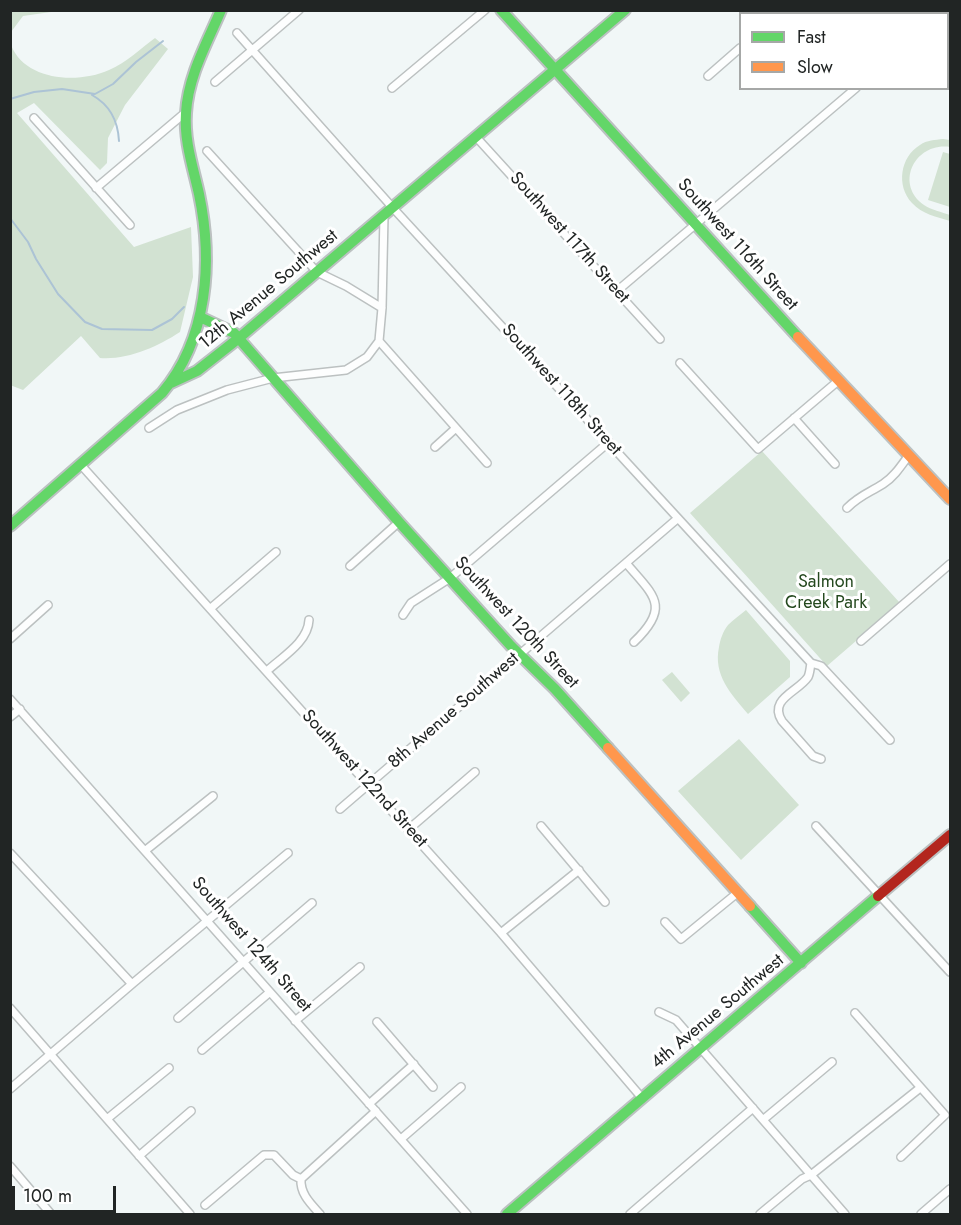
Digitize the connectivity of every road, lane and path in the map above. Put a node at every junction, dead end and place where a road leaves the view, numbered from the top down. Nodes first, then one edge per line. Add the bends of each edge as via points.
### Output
1 (221, 10) edge
2 (299, 10) edge
3 (484, 10) edge
4 (501, 10) edge
5 (625, 10) edge
6 (237, 33) dead end
7 (252, 49) junction
8 (739, 50) edge
9 (555, 71) junction
10 (708, 76) dead end
11 (215, 82) dead end
12 (392, 88) dead end
13 (854, 90) edge
14 (186, 112) junction
15 (34, 118) dead end
16 (477, 138) junction
17 (207, 151) dead end
18 (96, 188) junction
19 (393, 208) junction
20 (384, 216) junction
21 (130, 225) dead end
22 (696, 225) junction
23 (317, 272) junction
24 (617, 291) junction
25 (382, 308) junction
26 (200, 316) junction
27 (239, 338) junction
28 (660, 339) dead end
29 (379, 341) junction
30 (680, 363) dead end
31 (273, 378) junction
32 (838, 381) junction
33 (171, 383) junction
34 (794, 418) junction
35 (456, 428) junction
36 (149, 429) dead end
37 (609, 442) junction
38 (435, 447) dead end
39 (909, 455) junction
40 (487, 463) dead end
41 (835, 464) dead end
42 (81, 465) junction
43 (951, 499) edge
44 (847, 508) dead end
45 (678, 519) junction
46 (399, 522) junction
47 (10, 526) edge
48 (276, 552) dead end
49 (626, 563) junction
50 (951, 564) edge
51 (350, 566) dead end
52 (450, 578) junction
53 (48, 606) dead end
54 (211, 608) junction
55 (403, 615) dead end
56 (309, 620) dead end
57 (10, 639) edge
58 (861, 641) dead end
59 (634, 642) dead end
60 (519, 654) junction
61 (811, 663) junction
62 (267, 671) junction
63 (10, 699) edge
64 (20, 709) junction
65 (10, 717) edge
66 (890, 740) dead end
67 (821, 759) dead end
68 (475, 772) dead end
69 (368, 785) junction
70 (213, 796) dead end
71 (340, 809) dead end
72 (541, 826) dead end
73 (816, 826) dead end
74 (409, 829) junction
75 (951, 835) edge
76 (146, 850) junction
77 (10, 853) edge
78 (288, 853) dead end
79 (579, 870) junction
80 (736, 894) junction
81 (880, 895) junction
82 (605, 902) dead end
83 (312, 903) dead end
84 (207, 921) junction
85 (665, 922) dead end
86 (501, 933) junction
87 (243, 961) junction
88 (801, 963) junction
89 (360, 968) dead end
90 (951, 972) edge
91 (132, 984) junction
92 (270, 992) junction
93 (10, 1008) edge
94 (659, 1012) dead end
95 (855, 1013) dead end
96 (178, 1018) dead end
97 (295, 1021) junction
98 (377, 1022) dead end
99 (701, 1048) junction
100 (202, 1050) dead end
101 (52, 1054) junction
102 (832, 1062) dead end
103 (414, 1064) junction
104 (169, 1068) dead end
105 (433, 1087) dead end
106 (461, 1087) dead end
107 (920, 1088) junction
108 (10, 1089) edge
109 (642, 1098) junction
110 (369, 1104) junction
111 (753, 1108) junction
112 (191, 1111) dead end
113 (376, 1111) junction
114 (107, 1119) junction
115 (764, 1119) junction
116 (401, 1139) junction
117 (139, 1156) junction
118 (901, 1157) dead end
119 (10, 1166) edge
120 (811, 1175) junction
121 (301, 1179) junction
122 (951, 1188) edge
123 (206, 1205) dead end
124 (515, 1212) edge
125 (51, 1215) edge
126 (190, 1215) edge
127 (320, 1215) edge
128 (467, 1215) edge
129 (630, 1215) edge
130 (760, 1215) edge
131 (845, 1215) edge
132 (921, 1215) edge

1 - 14 street via 196,66
2 - 7 street
3 - 12 street
4 - 9 street, Southwest 116th Street
5 - 9 street, 12th Avenue Southwest
6 - 7 street, Southwest 118th Street
7 - 11 street
7 - 19 street, Southwest 118th Street
8 - 10 street
9 - 16 street, 12th Avenue Southwest
9 - 22 street, Southwest 116th Street
13 - 22 street
14 - 18 street
14 - 26 street via 208,245
15 - 18 street
16 - 19 street, 12th Avenue Southwest
16 - 24 street, Southwest 117th Street
17 - 23 street
18 - 21 street
19 - 20 street, 12th Avenue Southwest
19 - 37 street, Southwest 118th Street
20 - 23 street, 12th Avenue Southwest
20 - 25 street
22 - 24 street
22 - 32 street, Southwest 116th Street
23 - 25 street
23 - 27 street, 12th Avenue Southwest
24 - 28 street, Southwest 117th Street
25 - 29 street
26 - 27 street, Southwest 120th Street
26 - 33 street
27 - 31 street, Southwest 120th Street
27 - 33 street, 12th Avenue Southwest via 197,371
29 - 31 street via 367,357 346,369
29 - 35 street
30 - 34 street via 759,449
31 - 36 street via 208,397 177,410
31 - 46 street, Southwest 120th Street
32 - 34 street
32 - 39 street, Southwest 116th Street
33 - 42 street
34 - 41 street
35 - 38 street
35 - 40 street
37 - 45 street, Southwest 118th Street
37 - 52 street
39 - 43 street, Southwest 116th Street
39 - 44 street via 894,475 860,495
42 - 47 street
42 - 54 street, Southwest 122nd Street
45 - 49 street, 8th Avenue Southwest
45 - 61 street, Southwest 118th Street
46 - 51 street
46 - 52 street, Southwest 120th Street
48 - 54 street
49 - 59 street via 656,603 653,621
49 - 60 street, 8th Avenue Southwest
50 - 58 street
52 - 55 street via 411,603
52 - 60 street, Southwest 120th Street
53 - 57 street
54 - 62 street, Southwest 122nd Street
56 - 62 street via 303,637
60 - 69 street, 8th Avenue Southwest
60 - 80 street, Southwest 120th Street via 555,689
61 - 66 street, Southwest 118th Street via 821,666
61 - 67 street via 808,676 781,701 778,715 813,756
62 - 69 street, Southwest 122nd Street
63 - 64 street, Southwest 124th Street
64 - 65 street
64 - 76 street, Southwest 124th Street
68 - 74 street
69 - 71 street, 8th Avenue Southwest
69 - 74 street, Southwest 122nd Street
70 - 76 street
72 - 79 street
73 - 81 street
74 - 86 street, Southwest 122nd Street
75 - 81 street, 4th Avenue Southwest
76 - 84 street, Southwest 124th Street
77 - 91 street
78 - 84 street
79 - 82 street
79 - 86 street
80 - 85 street via 681,939
80 - 88 street, Southwest 120th Street
81 - 88 street, 4th Avenue Southwest
81 - 90 street
83 - 87 street
84 - 87 street, Southwest 124th Street
84 - 91 street
86 - 109 street, Southwest 122nd Street
87 - 92 street, Southwest 124th Street
87 - 96 street
88 - 99 street, 4th Avenue Southwest
89 - 97 street
91 - 101 street
92 - 97 street, Southwest 124th Street
92 - 100 street
93 - 101 street
94 - 99 street via 676,1020
95 - 107 street
97 - 110 street, Southwest 124th Street
98 - 103 street
99 - 109 street, 4th Avenue Southwest
99 - 111 street
101 - 108 street
101 - 114 street
102 - 115 street
103 - 105 street
103 - 110 street
104 - 114 street
106 - 116 street
107 - 118 street via 945,1115
107 - 120 street
109 - 124 street, 4th Avenue Southwest
110 - 113 street, Southwest 124th Street
111 - 115 street
111 - 129 street
112 - 117 street
113 - 116 street, Southwest 124th Street
113 - 121 street
114 - 117 street
115 - 120 street
116 - 128 street, Southwest 124th Street
117 - 126 street
119 - 125 street
120 - 130 street
120 - 131 street
121 - 123 street via 274,1155 264,1155
121 - 127 street via 304,1196
122 - 132 street

